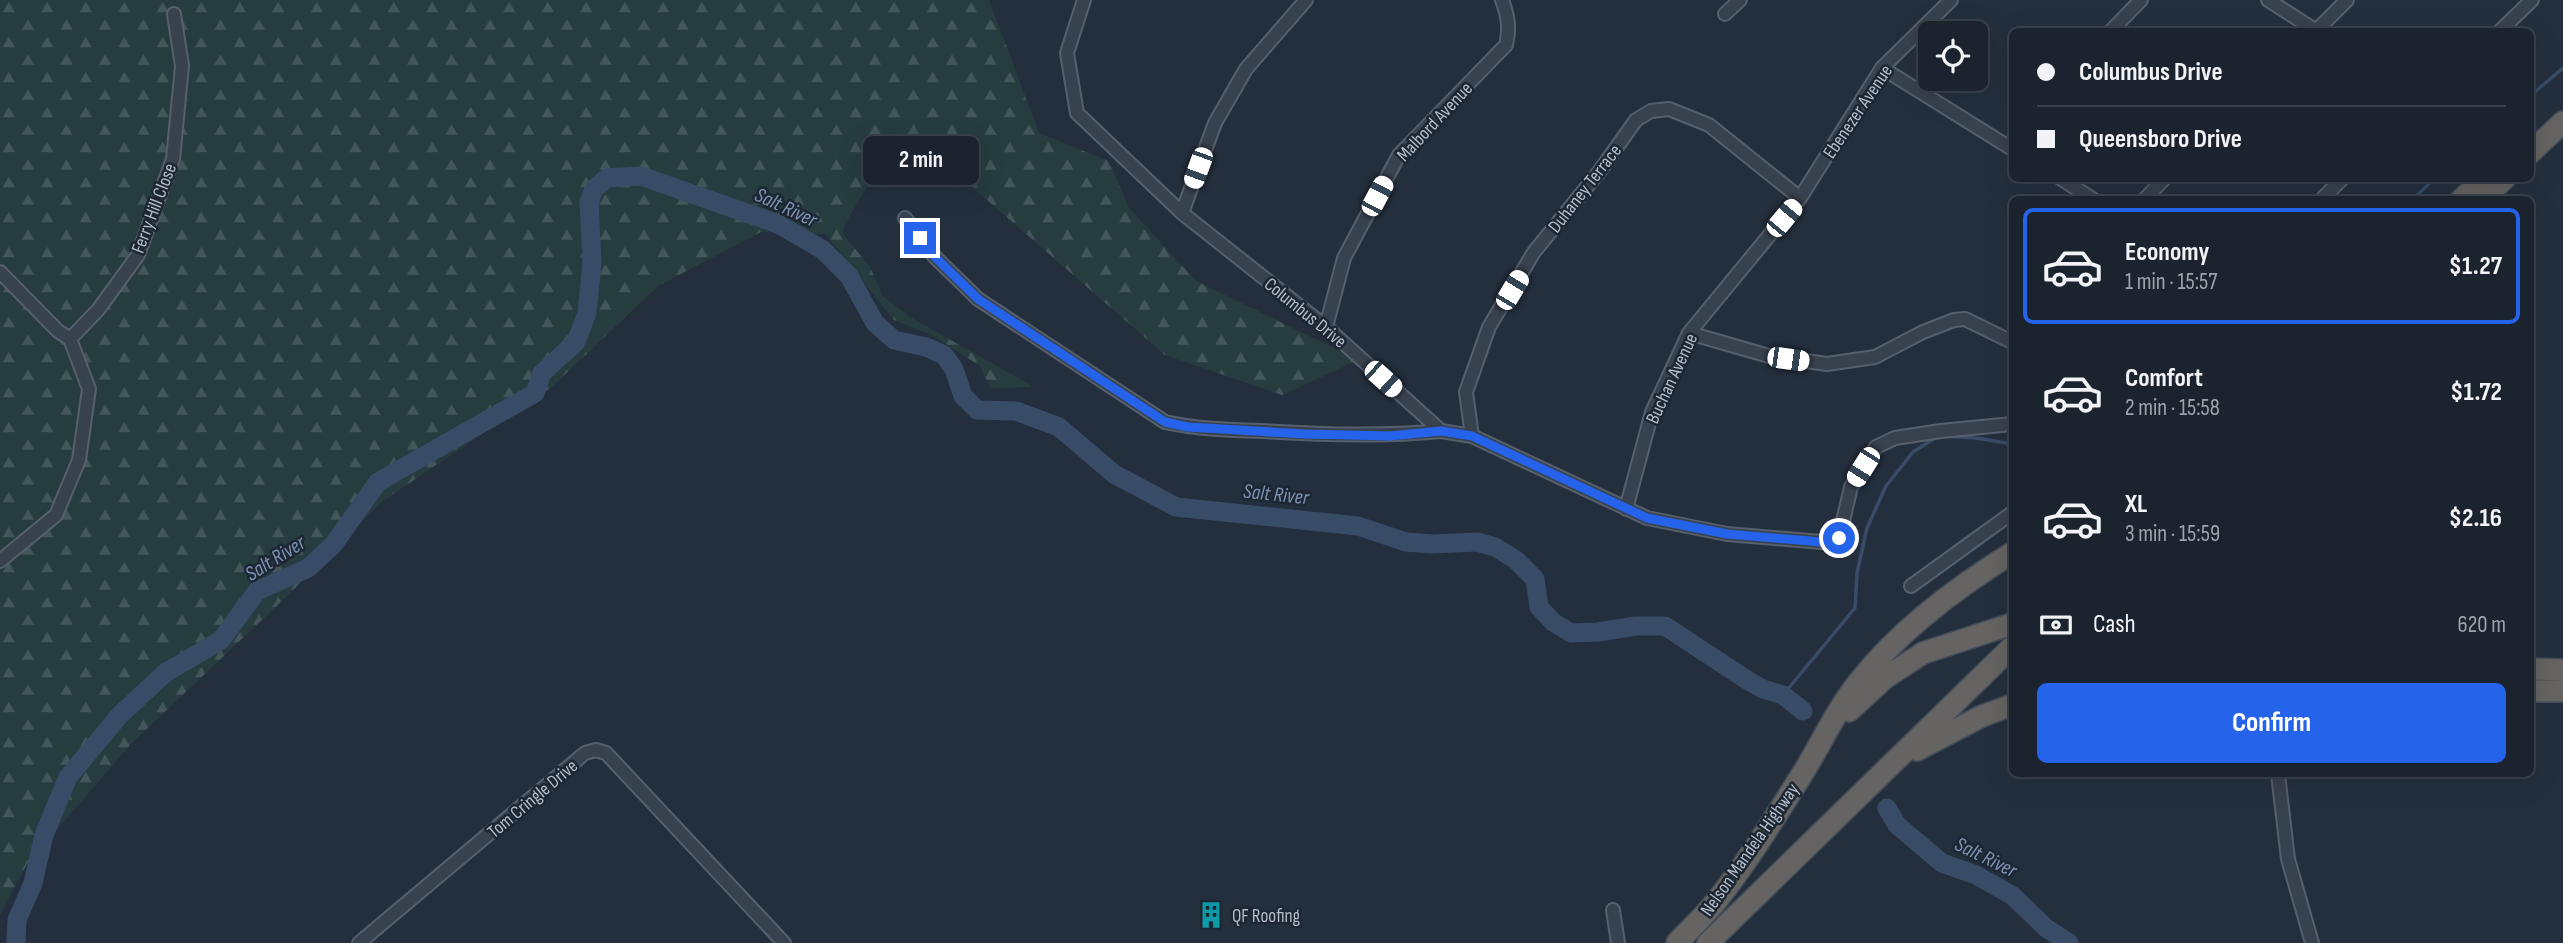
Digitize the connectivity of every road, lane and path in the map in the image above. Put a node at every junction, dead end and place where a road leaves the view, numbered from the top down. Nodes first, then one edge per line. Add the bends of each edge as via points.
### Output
1 (1084, 0) edge
2 (1306, 0) edge
3 (1502, 0) edge
4 (1740, 0) edge
5 (1951, 0) edge
6 (2141, 0) edge
7 (2268, 0) edge
8 (2347, 0) edge
9 (2532, 0) edge
10 (174, 14) dead end
11 (1725, 14) dead end
12 (2114, 28) edge
13 (2311, 28) edge
14 (2319, 28) edge
15 (2503, 28) edge
16 (1882, 68) junction
17 (2563, 105) edge
18 (2563, 121) edge
19 (2534, 131) edge
20 (2007, 146) edge
21 (2534, 149) edge
22 (2066, 182) edge
23 (2161, 182) edge
24 (2339, 182) edge
25 (2480, 182) edge
26 (2501, 182) edge
27 (2088, 196) edge
28 (2148, 196) edge
29 (2325, 196) edge
30 (2465, 196) edge
31 (2487, 196) edge
32 (1800, 198) junction
33 (1182, 213) junction
34 (905, 218) dead end
35 (0, 272) edge
36 (1326, 327) junction
37 (1689, 333) junction
38 (70, 339) junction
39 (2009, 341) edge
40 (2009, 425) edge
41 (1441, 431) junction
42 (1472, 436) junction
43 (1626, 509) junction
44 (2009, 515) edge
45 (2009, 555) edge
46 (0, 561) edge
47 (1911, 586) dead end
48 (2009, 624) edge
49 (2009, 651) edge
50 (2534, 669) edge
51 (2563, 670) edge
52 (2534, 691) edge
53 (2563, 691) edge
54 (2009, 706) edge
55 (1816, 750) junction
56 (2278, 777) edge
57 (1876, 780) junction
58 (1613, 910) dead end
59 (359, 943) edge
60 (783, 943) edge
61 (1618, 943) edge
62 (1677, 943) edge
63 (1708, 943) edge
64 (2312, 943) edge

1 - 33 street, Columbus Drive via 1067,53 1077,113
2 - 33 street via 1246,69 1214,123
3 - 36 street, Malbord Avenue via 1508,19 1506,45 1399,155 1344,258
4 - 11 street
5 - 16 street, Ebenezer Avenue
6 - 12 street
7 - 13 street
8 - 14 street
9 - 15 street
10 - 38 street, Ferry Hill Close via 182,65 173,159 138,255 98,310
16 - 20 street
16 - 32 street, Ebenezer Avenue
17 - 19 highway
18 - 21 highway
22 - 27 street
23 - 28 street
24 - 29 street
25 - 30 highway
26 - 31 highway
32 - 37 street, Buchan Avenue
32 - 42 street, Duhaney Terrace via 1709,125 1669,109 1651,111 1636,120 1534,253 1489,327 1466,392
33 - 36 street, Columbus Drive
34 - 41 street via 935,257 978,299 1165,422 1305,434 1390,436
35 - 38 street
36 - 41 street, Columbus Drive
37 - 39 street via 1769,356 1827,364 1875,357 1954,320 1965,319
37 - 43 street, Buchan Avenue via 1651,412
38 - 46 street via 89,389 79,460 56,515
40 - 43 street via 1941,430 1895,438 1876,447 1851,487 1839,538 1833,543 1727,534 1647,518
41 - 42 street
42 - 43 street
44 - 47 street
45 - 55 highway via 1921,620 1874,663
48 - 55 highway via 1923,653 1885,678
49 - 57 highway
50 - 51 highway
52 - 53 highway
54 - 57 highway via 1926,744
55 - 62 highway, Nelson Mandela Highway via 1736,873
56 - 64 street via 2288,859
57 - 63 highway, Nelson Mandela Highway
58 - 61 street
59 - 60 street, Tom Cringle Drive via 585,753 596,750 606,753

